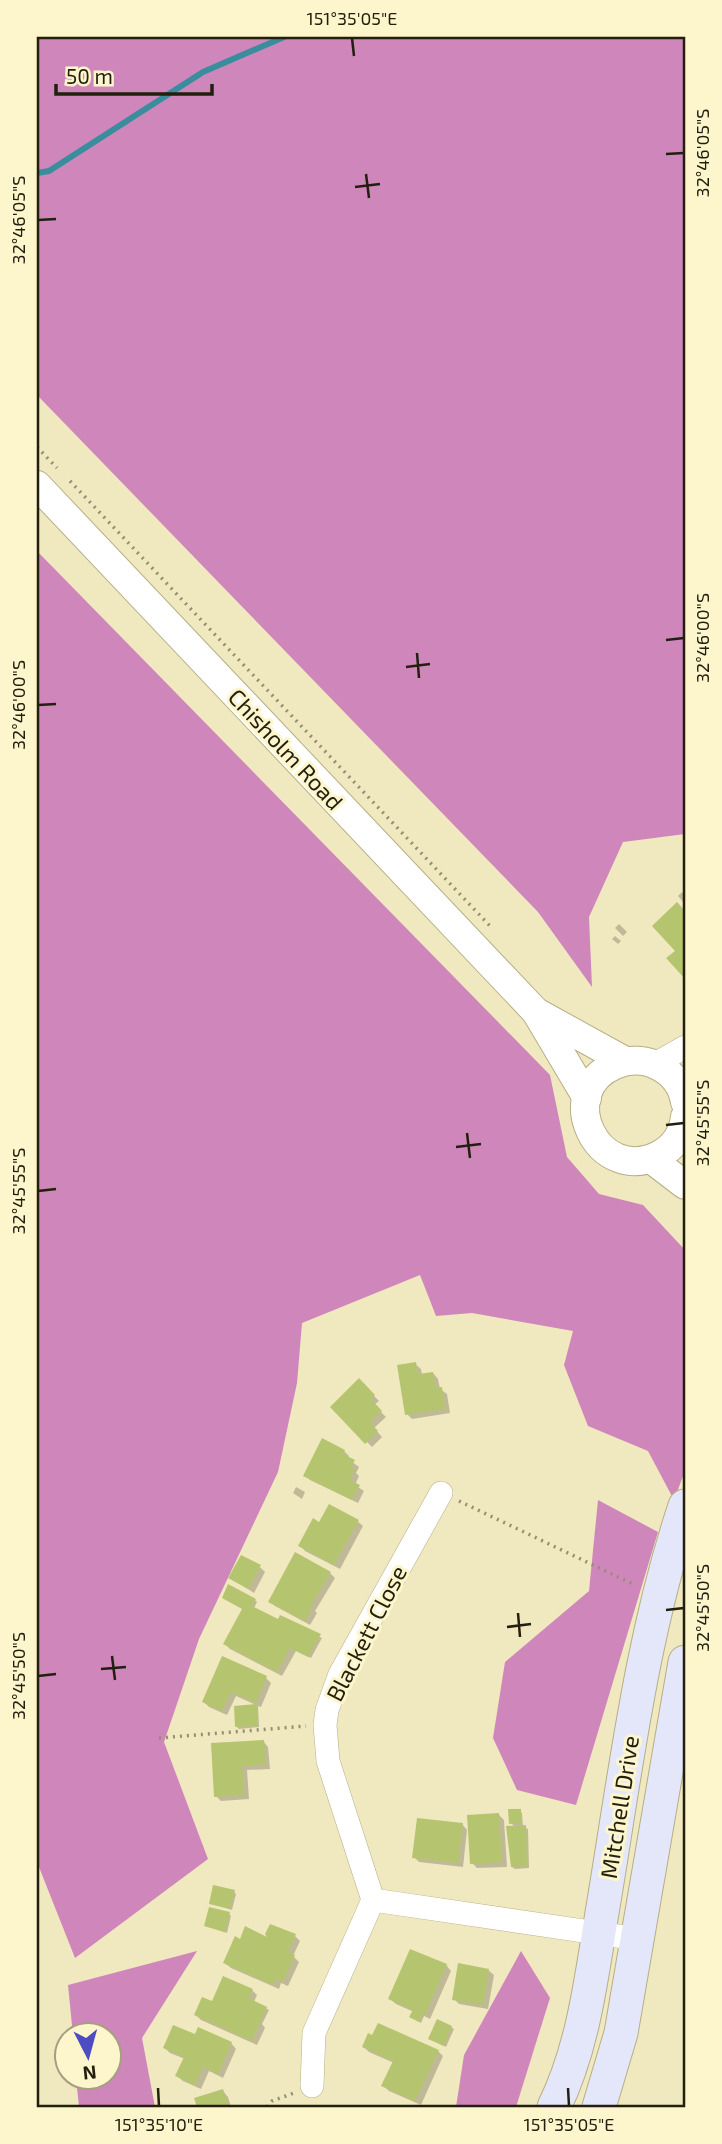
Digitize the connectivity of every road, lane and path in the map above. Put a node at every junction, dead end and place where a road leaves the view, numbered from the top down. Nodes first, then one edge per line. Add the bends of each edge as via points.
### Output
1 (37, 485) edge
2 (536, 1012) junction
3 (685, 1047) edge
4 (625, 1061) junction
5 (655, 1064) junction
6 (684, 1089) edge
7 (587, 1098) junction
8 (685, 1117) edge
9 (651, 1159) junction
10 (685, 1185) edge
11 (441, 1493) joint
12 (685, 1506) edge
13 (636, 1586) dead end
14 (685, 1662) edge
15 (325, 1724) junction
16 (159, 1738) dead end
17 (373, 1900) junction
18 (598, 1933) junction
19 (638, 1939) junction
20 (312, 2086) joint
21 (267, 2107) edge
22 (554, 2107) edge
23 (599, 2107) edge

1 - 2 street, Chisholm Road
2 - 4 street, Chisholm Road
2 - 7 street, Chisholm Road
3 - 5 street
4 - 5 street
4 - 7 street via 601,1074
5 - 6 street
7 - 9 street via 587,1124 601,1147 624,1160
8 - 9 street via 677,1140
9 - 10 street
11 - 13 path
11 - 15 street, Blackett Close via 340,1674
12 - 18 main road, Mitchell Drive via 644,1659
14 - 19 main road, Mitchell Drive
15 - 16 path
15 - 17 street, Blackett Close via 328,1761
17 - 18 street
17 - 20 street via 314,2034
18 - 19 street
18 - 22 main road, Mitchell Drive via 582,2030
19 - 23 main road, Mitchell Drive via 621,2033
20 - 21 path

